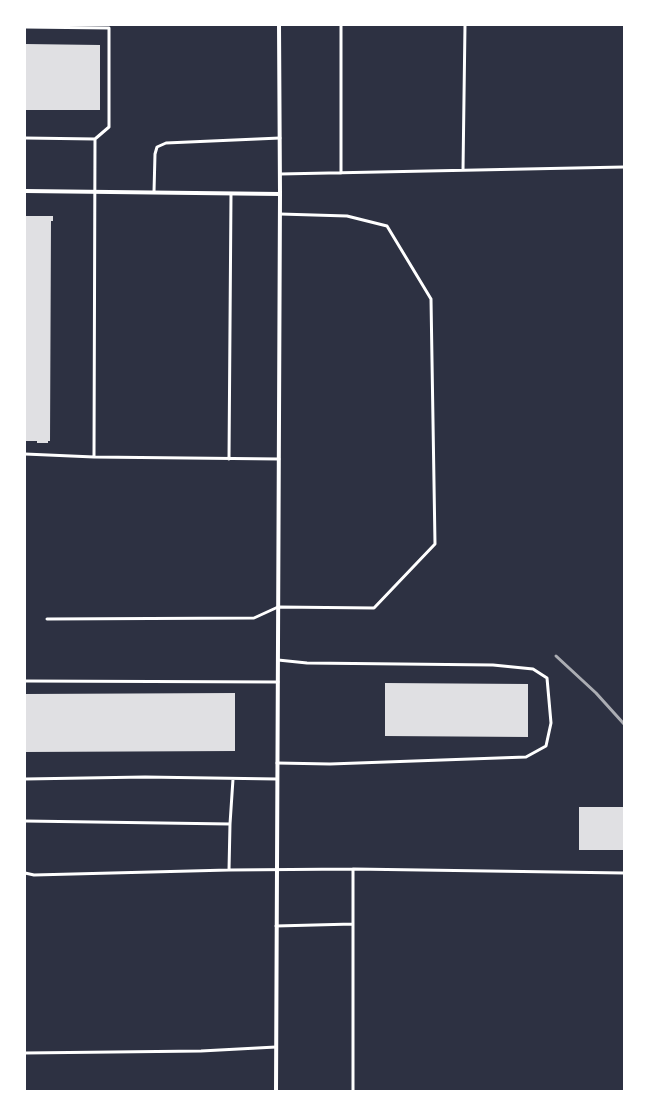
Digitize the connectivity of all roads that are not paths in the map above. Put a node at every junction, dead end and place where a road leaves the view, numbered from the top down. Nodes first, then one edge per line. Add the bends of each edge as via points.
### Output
1 (279, 25) edge
2 (341, 25) edge
3 (465, 25) edge
4 (25, 27) edge
5 (25, 138) edge
6 (280, 138) junction
7 (95, 139) junction
8 (624, 167) edge
9 (464, 170) junction
10 (341, 173) junction
11 (280, 174) junction
12 (25, 191) edge
13 (94, 192) junction
14 (154, 192) junction
15 (231, 194) junction
16 (280, 194) junction
17 (280, 214) junction
18 (25, 454) edge
19 (94, 457) junction
20 (229, 459) junction
21 (278, 459) junction
22 (278, 607) junction
23 (47, 619) dead end
24 (278, 660) junction
25 (25, 681) edge
26 (278, 682) junction
27 (277, 763) junction
28 (25, 779) edge
29 (234, 779) junction
30 (277, 779) junction
31 (25, 821) edge
32 (230, 824) junction
33 (353, 869) junction
34 (229, 870) junction
35 (276, 870) junction
36 (624, 872) edge
37 (25, 873) edge
38 (353, 924) junction
39 (276, 926) junction
40 (276, 1047) junction
41 (25, 1053) edge
42 (276, 1091) edge
43 (353, 1091) edge

1 - 6 street
2 - 10 lane
3 - 9 lane
4 - 7 lane via 109,28 109,127
5 - 7 lane
6 - 11 street
6 - 14 lane via 166,143 157,146
7 - 13 lane
8 - 9 lane
9 - 10 lane
10 - 11 lane
11 - 16 street
12 - 13 street
13 - 14 street
13 - 19 lane
14 - 15 street
15 - 16 street
15 - 20 lane
16 - 17 street
17 - 21 street
17 - 22 lane via 347,216 387,226 431,299 435,544 374,608
18 - 19 lane
19 - 20 lane
20 - 21 lane
21 - 22 street
22 - 23 lane via 254,618
22 - 24 street
24 - 26 street
24 - 27 lane via 493,665 532,669 546,678 551,723 546,746 526,757 330,764
25 - 26 lane
26 - 27 street
27 - 30 street
28 - 29 lane
29 - 30 lane
29 - 32 lane
30 - 35 street
31 - 32 lane
32 - 34 lane
33 - 35 lane
33 - 36 lane
33 - 38 lane
34 - 35 lane
34 - 37 lane via 34,875
35 - 39 street
38 - 39 lane
38 - 43 lane
39 - 40 street
40 - 41 lane via 201,1051
40 - 42 street

